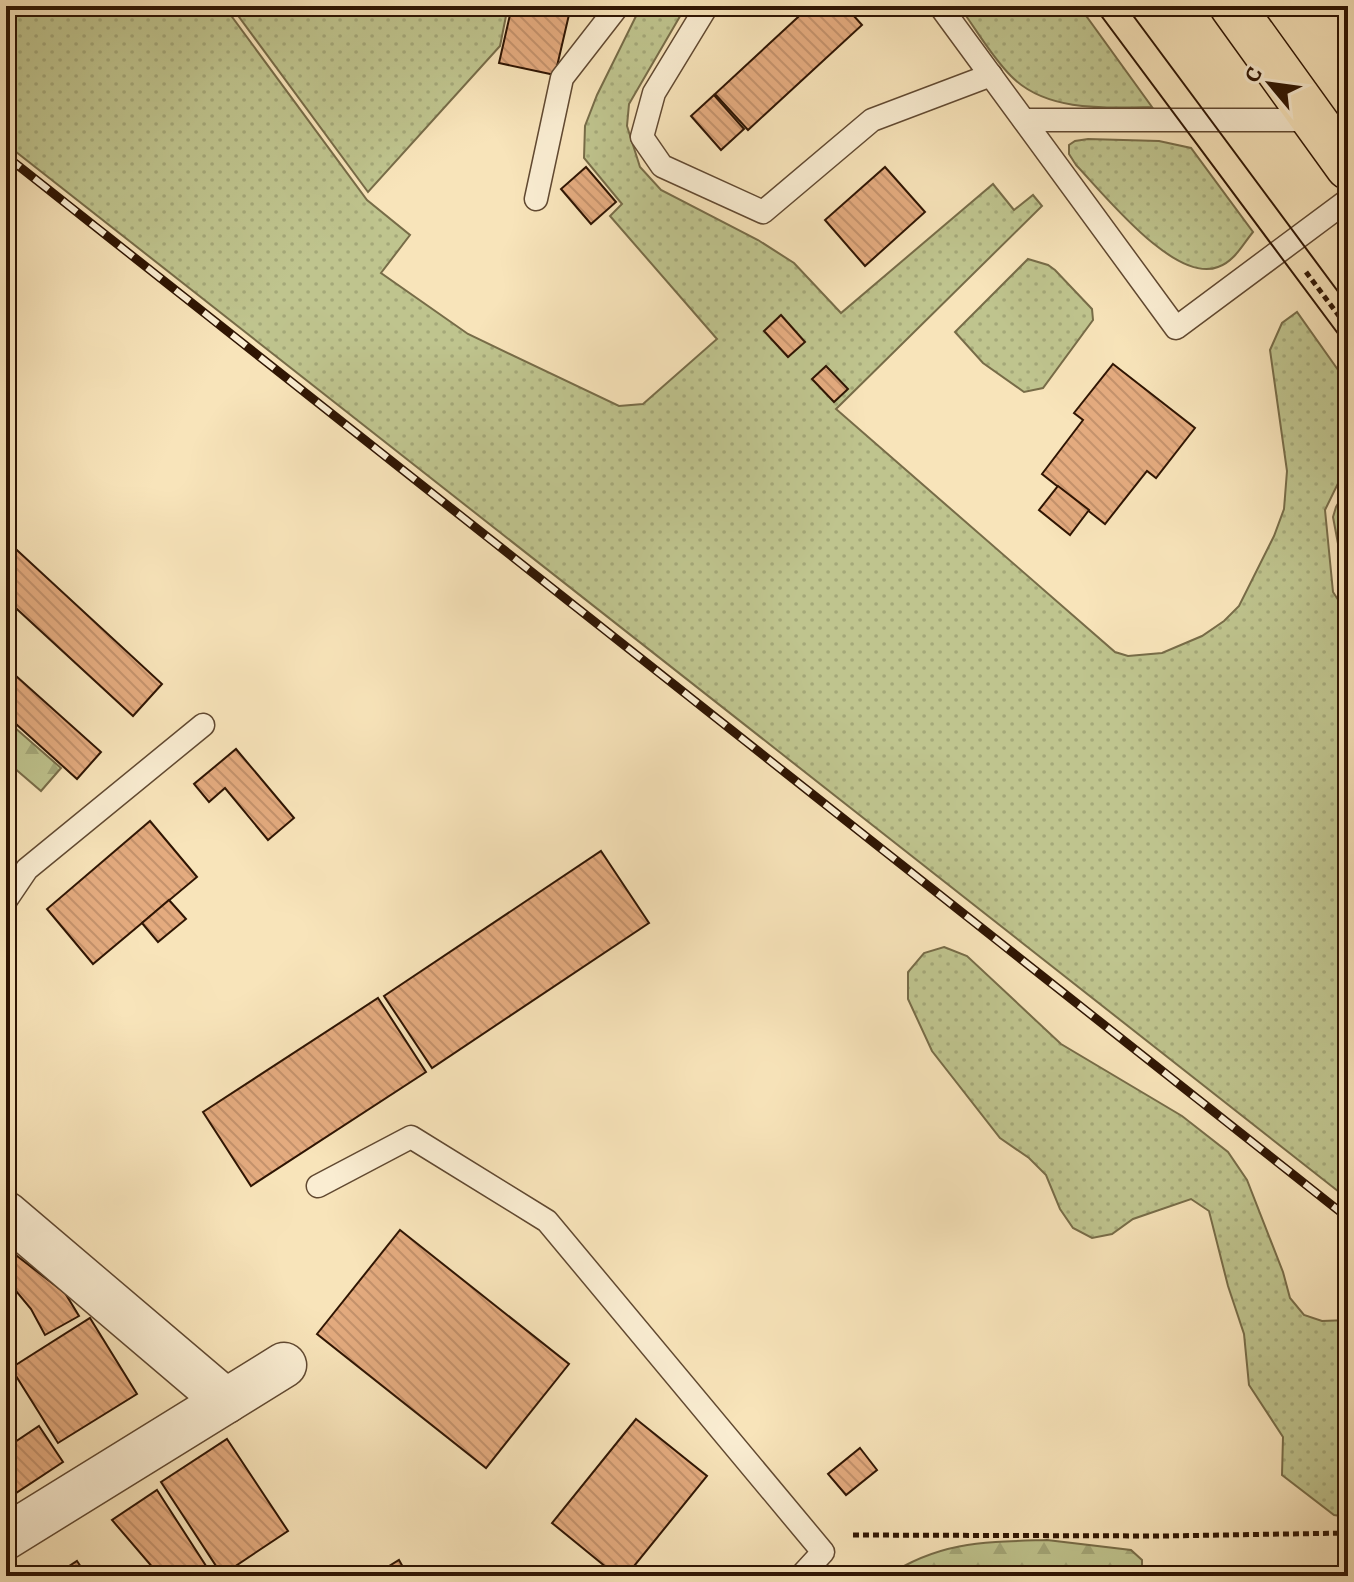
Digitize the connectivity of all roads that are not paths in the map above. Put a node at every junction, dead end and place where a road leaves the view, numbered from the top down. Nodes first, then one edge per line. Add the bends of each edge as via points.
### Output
1 (618, 6) edge
2 (707, 6) edge
3 (940, 6) edge
4 (1232, 6) edge
5 (991, 75) junction
6 (1024, 120) junction
7 (1315, 120) junction
8 (1348, 167) edge
9 (536, 199) dead end
10 (1348, 200) edge
11 (203, 725) dead end
12 (6, 900) edge
13 (318, 1186) dead end
14 (6, 1214) edge
15 (284, 1365) dead end
16 (226, 1401) junction
17 (6, 1537) edge
18 (801, 1576) edge

1 - 9 lane via 562,78
2 - 5 lane via 654,93 642,137 662,166 763,212 872,120
3 - 5 lane
4 - 7 main road
5 - 6 lane
6 - 7 lane
6 - 10 lane via 1176,328
7 - 8 main road
11 - 12 lane via 27,869
13 - 18 lane via 411,1137 547,1221 823,1552
14 - 16 street
15 - 16 street
16 - 17 street

